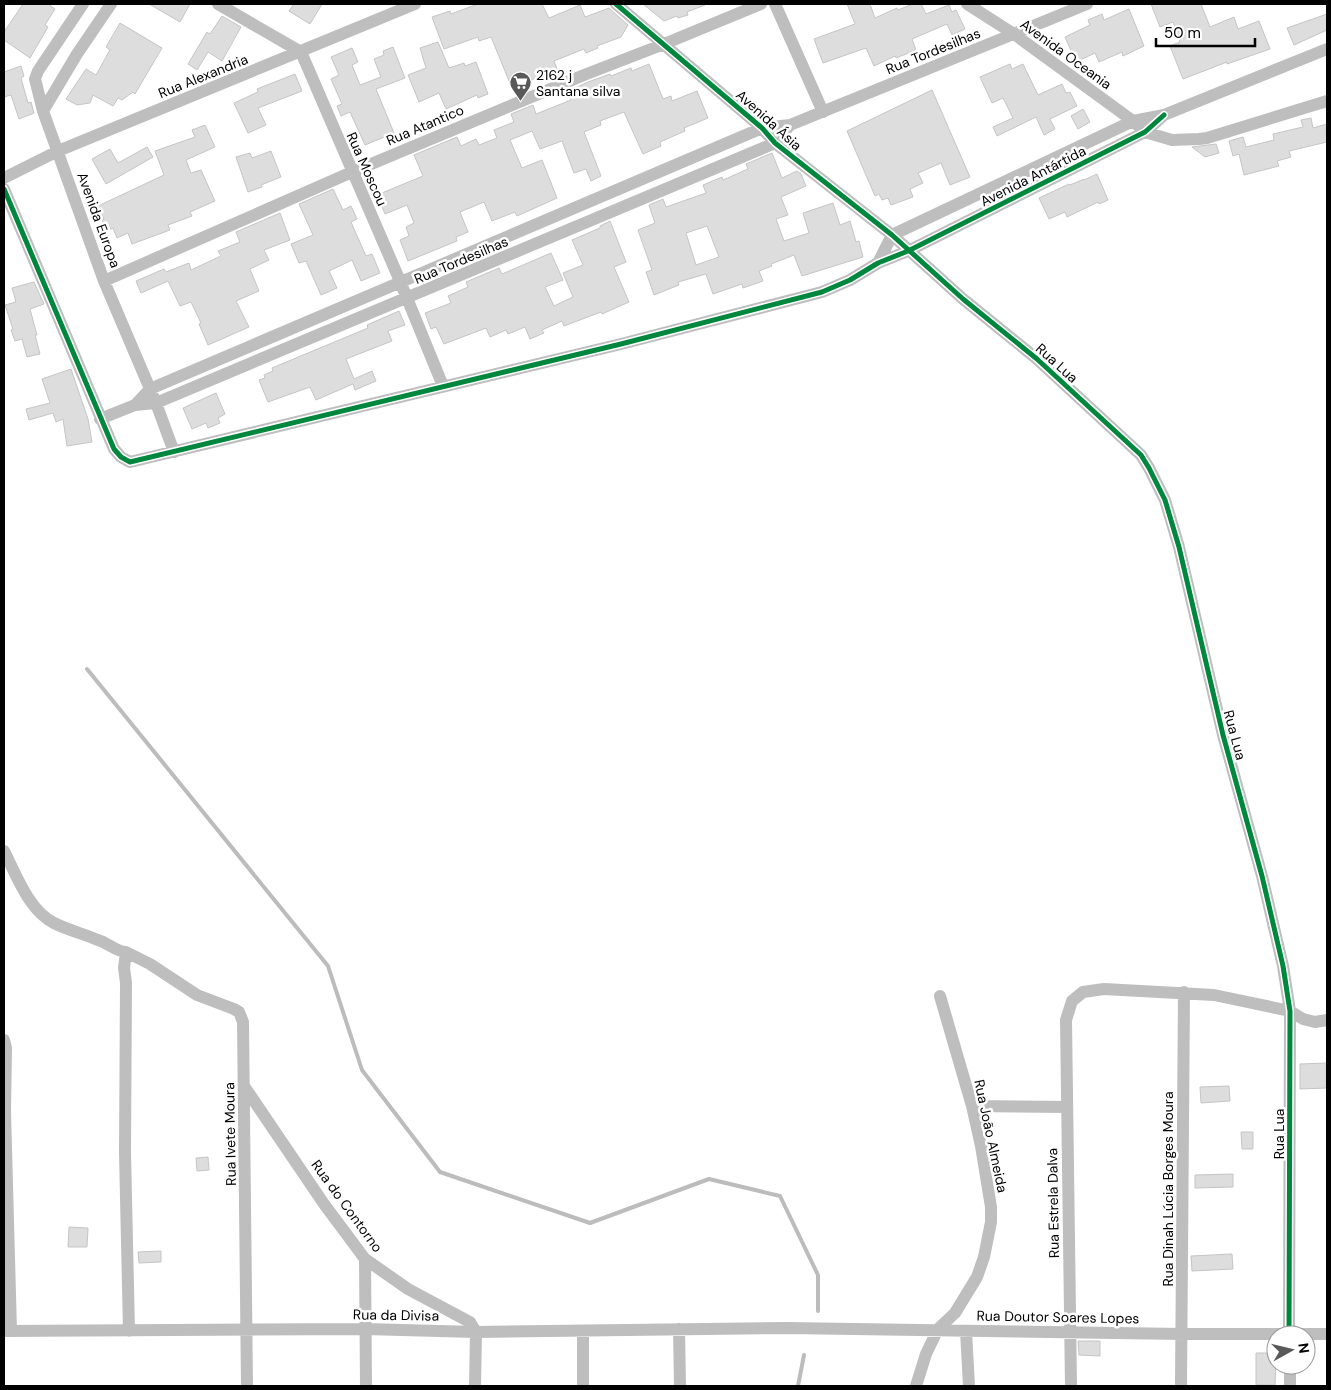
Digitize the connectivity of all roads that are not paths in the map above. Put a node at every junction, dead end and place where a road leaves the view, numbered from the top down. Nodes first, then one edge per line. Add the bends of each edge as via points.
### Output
1 (83, 4) edge
2 (111, 4) edge
3 (218, 4) edge
4 (415, 4) edge
5 (616, 4) edge
6 (761, 4) edge
7 (775, 4) edge
8 (968, 4) edge
9 (1087, 4) edge
10 (1014, 34) junction
11 (664, 44) junction
12 (1327, 49) edge
13 (301, 52) junction
14 (1327, 100) edge
15 (43, 111) junction
16 (823, 112) junction
17 (1164, 116) junction
18 (1133, 121) junction
19 (790, 125) junction
20 (762, 128) junction
21 (1145, 132) junction
22 (775, 143) junction
23 (58, 151) junction
24 (352, 172) junction
25 (4, 178) edge
26 (4, 189) edge
27 (892, 235) junction
28 (908, 251) junction
29 (878, 263) junction
30 (104, 281) junction
31 (400, 281) junction
32 (407, 299) junction
33 (443, 386) junction
34 (150, 389) junction
35 (156, 403) junction
36 (135, 405) junction
37 (100, 419) junction
38 (174, 452) junction
39 (4, 851) edge
40 (126, 952) junction
41 (1184, 992) junction
42 (940, 996) dead end
43 (1290, 1011) junction
44 (1327, 1020) edge
45 (4, 1040) edge
46 (244, 1086) junction
47 (972, 1106) junction
48 (1067, 1107) junction
49 (4, 1111) edge
50 (365, 1259) junction
51 (1289, 1325) edge
52 (788, 1328) joint
53 (365, 1329) junction
54 (938, 1329) junction
55 (248, 1330) junction
56 (583, 1330) junction
57 (680, 1330) junction
58 (7, 1331) edge
59 (129, 1331) junction
60 (966, 1331) junction
61 (476, 1332) junction
62 (1070, 1333) junction
63 (1182, 1334) junction
64 (1266, 1334) edge
65 (247, 1386) edge
66 (366, 1386) edge
67 (475, 1386) edge
68 (583, 1386) edge
69 (680, 1386) edge
70 (916, 1386) edge
71 (969, 1386) edge
72 (1071, 1386) edge
73 (1182, 1386) edge

1 - 15 street, Avenida Europa via 36,76
2 - 15 street
3 - 13 street
4 - 13 street, Rua Alexandria
5 - 11 street, Avenida Ásia
6 - 11 street, Rua Atantico
7 - 16 street
8 - 10 street, Avenida Oceania
9 - 10 street, Rua Tordesilhas
10 - 16 street, Rua Tordesilhas
10 - 18 street, Avenida Oceania
11 - 20 street, Avenida Ásia
11 - 24 street, Rua Atantico via 584,74
12 - 17 street, Avenida Antártida
13 - 23 street, Rua Alexandria
13 - 24 street, Rua Moscou
14 - 21 street via 1207,138 1172,140
15 - 23 street, Avenida Europa
16 - 19 street, Rua Tordesilhas
17 - 18 street, Avenida Antártida
17 - 21 street, Avenida Antártida
18 - 21 street, Avenida Oceania
18 - 27 street, Avenida Antártida
19 - 20 street, Rua Tordesilhas
19 - 22 street, Rua Tordesilhas
20 - 22 street, Avenida Ásia
20 - 31 street, Rua Tordesilhas
21 - 28 street, Avenida Antártida
22 - 27 street, Avenida Ásia
22 - 32 street, Rua Tordesilhas
23 - 25 street, Rua Alexandria
23 - 30 street, Avenida Europa
24 - 30 street, Rua Atantico
24 - 31 street, Rua Moscou
26 - 37 street
27 - 28 street, Avenida Ásia
27 - 29 street
28 - 29 street, Avenida Antártida
28 - 43 street, Rua Lua via 1038,359 1141,455 1157,484 1179,547 1223,736 1284,966
29 - 33 street, Avenida Antártida via 822,292
30 - 34 street, Avenida Europa
31 - 32 street, Rua Moscou
31 - 34 street, Rua Tordesilhas
32 - 33 street, Rua Moscou
32 - 35 street, Rua Tordesilhas
33 - 38 street, Avenida Antártida
34 - 35 street, Avenida Europa
34 - 36 street, Rua Tordesilhas
35 - 36 street, Rua Tordesilhas
35 - 38 street, Avenida Europa
36 - 37 street, Rua Tordesilhas
37 - 38 street, Avenida Antártida via 114,449 130,462
39 - 40 street via 37,910 53,923 105,942 119,952
40 - 46 street, Rua Ivete Moura via 198,995 239,1012 243,1022
40 - 59 street via 125,1153
41 - 43 street via 1214,994
41 - 48 street, Rua Estrela Dalva via 1104,989 1083,992 1072,1000 1066,1020
41 - 63 street, Rua Dinah Lúcia Borges Moura
42 - 47 street, Rua João Almeida
43 - 44 street via 1315,1022
43 - 51 street, Rua Lua
45 - 49 street
46 - 50 street, Rua do Contorno
46 - 55 street, Rua Ivete Moura
47 - 48 street
47 - 54 street, Rua João Almeida via 991,1207 989,1236 977,1277 955,1313
48 - 62 street, Rua Estrela Dalva
49 - 58 street
50 - 53 street
50 - 61 street, Rua do Contorno via 408,1289 470,1322
52 - 54 street, Rua Doutor Soares Lopes
52 - 57 street, Rua da Divisa
53 - 55 street, Rua da Divisa
53 - 61 street, Rua da Divisa
53 - 66 street
54 - 60 street, Rua Doutor Soares Lopes
54 - 70 street, Rua João Almeida
55 - 59 street, Rua da Divisa
55 - 65 street, Rua Ivete Moura
56 - 57 street, Rua da Divisa
56 - 61 street, Rua da Divisa
56 - 68 street
57 - 69 street
58 - 59 street, Rua da Divisa
60 - 62 street, Rua Doutor Soares Lopes
60 - 71 street
61 - 67 street
62 - 63 street, Rua Doutor Soares Lopes
62 - 72 street, Rua Estrela Dalva
63 - 64 street, Rua Doutor Soares Lopes
63 - 73 street, Rua Dinah Lúcia Borges Moura

